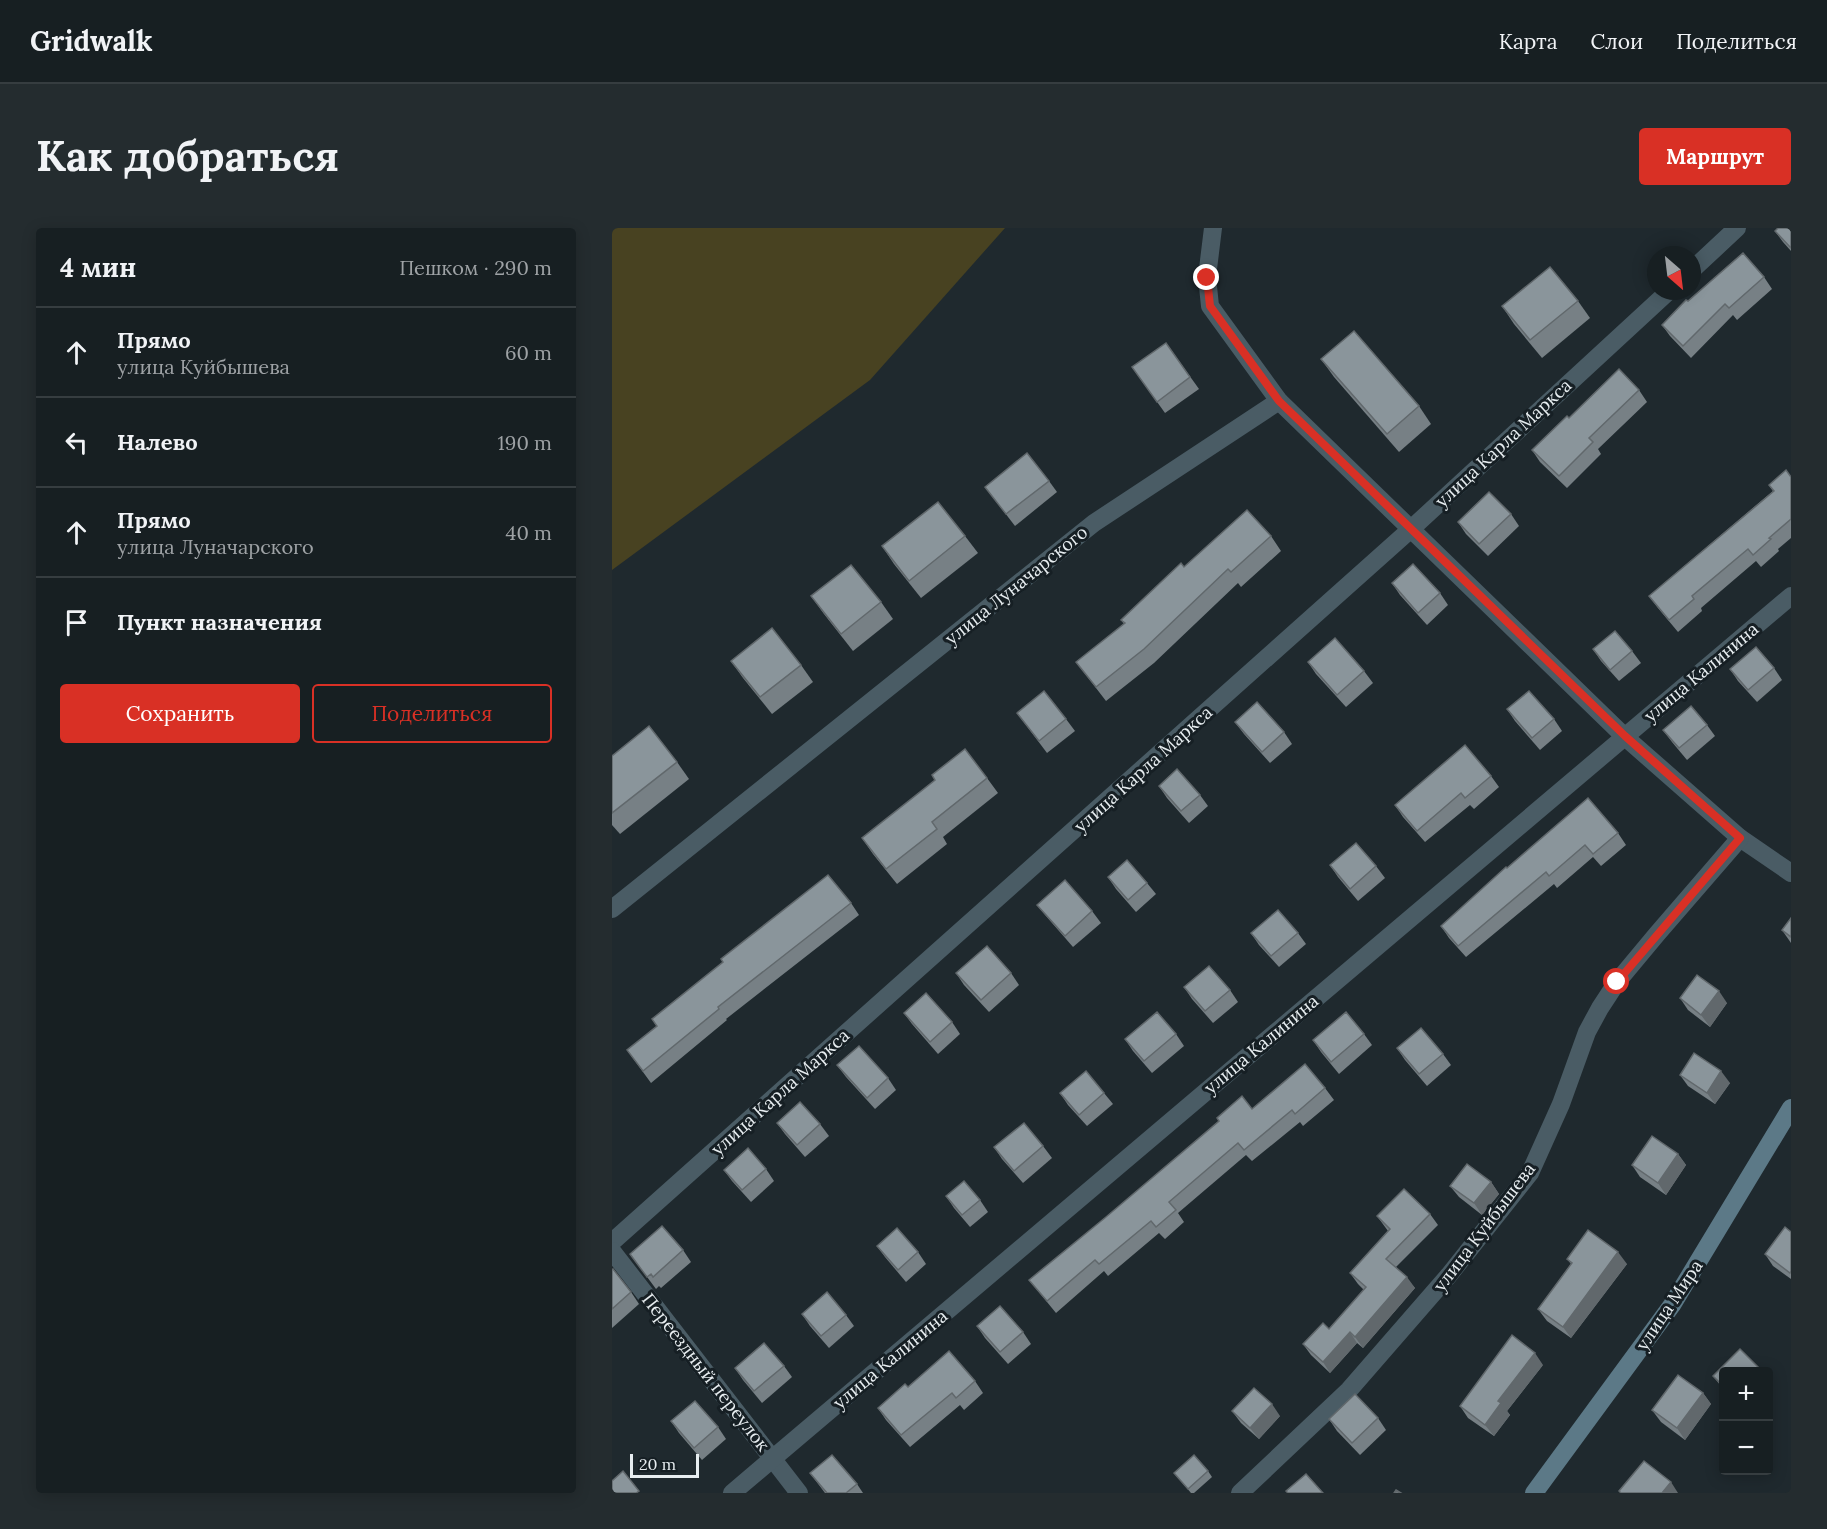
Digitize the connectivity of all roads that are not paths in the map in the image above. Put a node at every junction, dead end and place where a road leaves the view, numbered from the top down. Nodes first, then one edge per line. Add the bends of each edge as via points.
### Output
1 (1213, 228) edge
2 (1737, 228) edge
3 (1701, 262) edge
4 (1659, 300) edge
5 (1279, 401) junction
6 (1411, 529) junction
7 (1791, 596) edge
8 (1625, 736) junction
9 (1740, 838) junction
10 (1791, 873) edge
11 (612, 909) edge
12 (1791, 1108) edge
13 (612, 1242) edge
14 (612, 1251) edge
15 (773, 1458) junction
16 (732, 1493) edge
17 (799, 1493) edge
18 (1240, 1493) edge
19 (1534, 1493) edge

1 - 5 street via 1207,278 1210,306
2 - 3 street
4 - 6 street, улица Карла Маркса
5 - 6 street
5 - 11 street, улица Луначарского via 1094,523
6 - 8 street
6 - 13 street, улица Карла Маркса
7 - 8 street, улица Калинина
8 - 9 street
8 - 15 street, улица Калинина
9 - 10 street
9 - 18 street, улица Куйбышева via 1657,933 1600,1008 1530,1173 1449,1275 1349,1390
12 - 19 street, улица Мира via 1672,1305
14 - 15 street, Переездный переулок
15 - 16 street, улица Калинина
15 - 17 street, Переездный переулок

